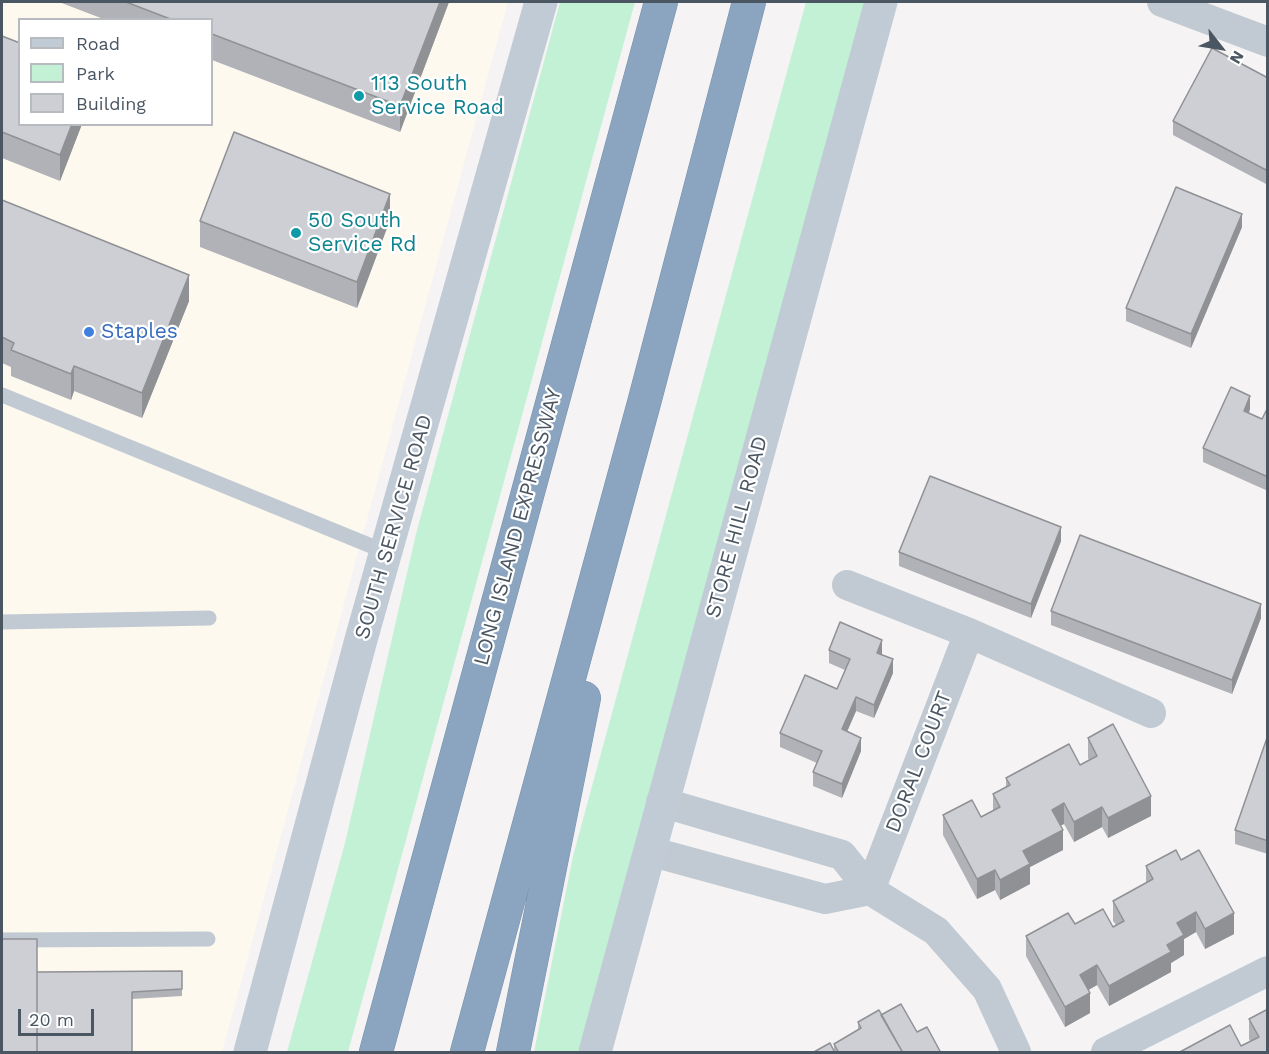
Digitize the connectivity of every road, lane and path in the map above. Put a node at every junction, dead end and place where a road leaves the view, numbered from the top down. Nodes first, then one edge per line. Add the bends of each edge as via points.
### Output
1 (541, 2) edge
2 (661, 2) edge
3 (749, 2) edge
4 (881, 2) edge
5 (1162, 2) edge
6 (1268, 42) edge
7 (2, 395) edge
8 (644, 403) junction
9 (386, 552) junction
10 (847, 585) dead end
11 (209, 618) dead end
12 (2, 622) edge
13 (969, 633) junction
14 (1151, 713) dead end
15 (661, 802) junction
16 (649, 851) junction
17 (870, 890) junction
18 (208, 939) dead end
19 (2, 940) edge
20 (1268, 972) edge
21 (250, 1053) edge
22 (376, 1053) edge
23 (467, 1053) edge
24 (513, 1053) edge
25 (595, 1053) edge
26 (1016, 1053) edge
27 (1106, 1053) edge

1 - 9 main road, SOUTH SERVICE ROAD
2 - 22 highway, LONG ISLAND EXPRESSWAY
3 - 8 highway
4 - 15 main road, STORE HILL ROAD
5 - 6 street
7 - 9 lane
8 - 23 highway
8 - 24 highway
9 - 21 main road, SOUTH SERVICE ROAD
10 - 13 street
11 - 12 lane
13 - 14 street
13 - 17 street, DORAL COURT
15 - 16 main road, STORE HILL ROAD
15 - 17 street via 842,855
16 - 17 street via 825,899
16 - 25 main road, STORE HILL ROAD
17 - 26 street via 936,931 987,989
18 - 19 lane
20 - 27 street

